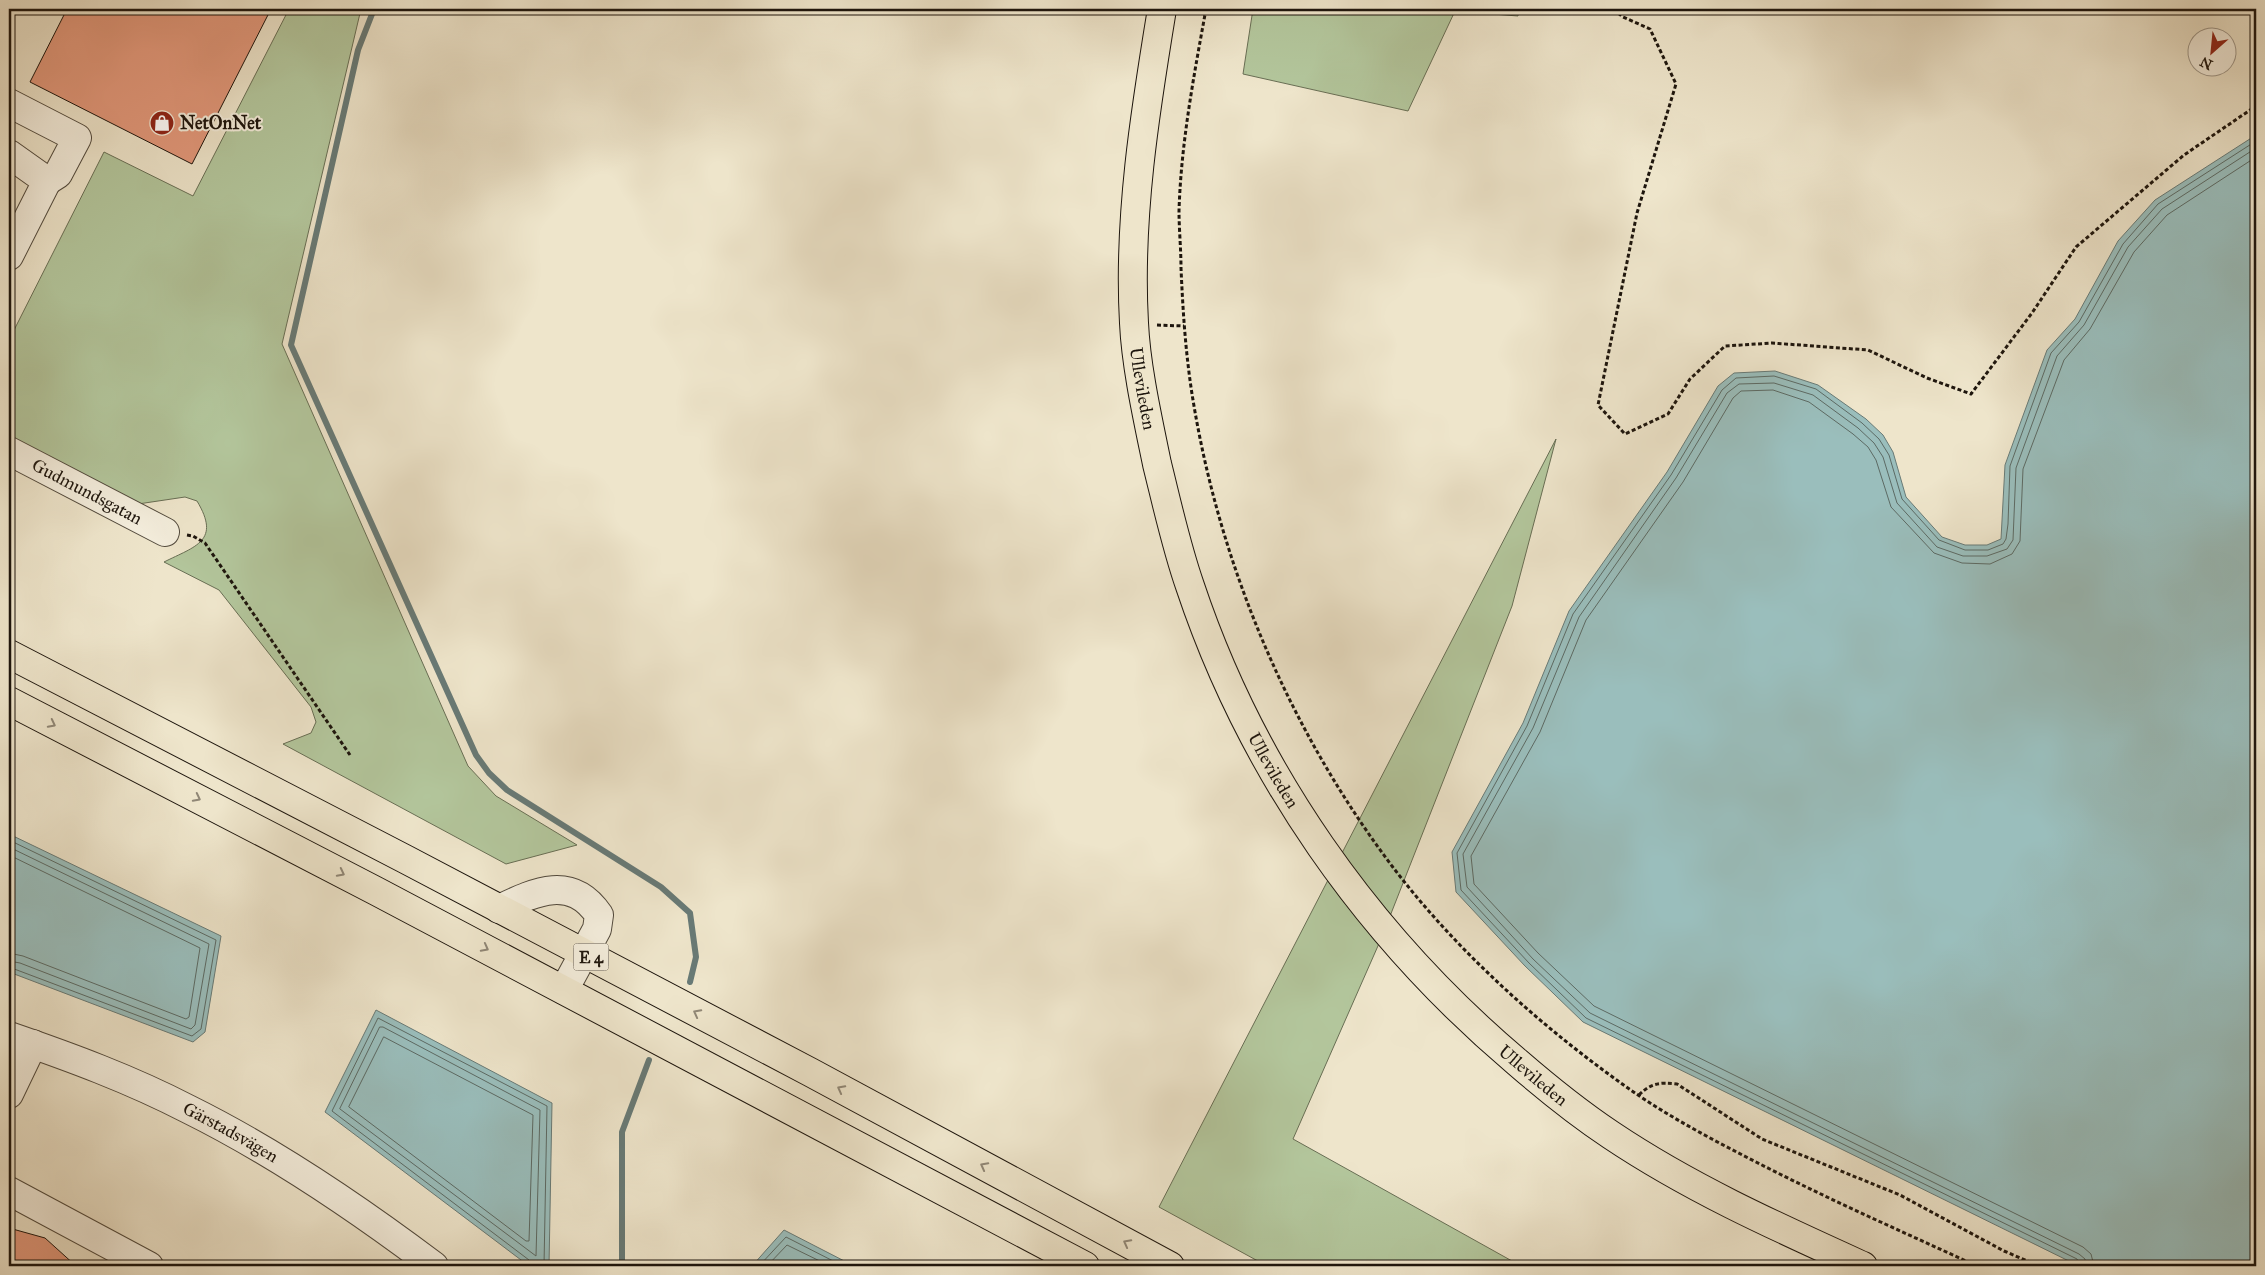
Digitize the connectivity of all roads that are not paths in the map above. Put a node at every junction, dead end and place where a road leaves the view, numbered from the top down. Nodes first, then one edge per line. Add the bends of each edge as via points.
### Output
1 (1162, 9) edge
2 (9, 103) edge
3 (9, 154) edge
4 (47, 181) junction
5 (9, 256) edge
6 (9, 452) edge
7 (165, 532) road end
8 (9, 654) edge
9 (9, 701) edge
10 (500, 909) junction
11 (584, 954) junction
12 (564, 990) junction
13 (21, 1040) edge
14 (9, 1094) edge
15 (9, 1191) edge
16 (149, 1266) edge
17 (434, 1266) edge
18 (1085, 1266) edge
19 (1170, 1266) edge
20 (1863, 1266) edge

1 - 20 main road, Ullevileden via 1135,201 1134,325 1148,421 1190,586 1222,669 1267,761 1317,842 1418,970 1477,1028 1550,1090 1608,1134 1683,1180
2 - 4 street via 77,138 58,174
3 - 4 street
4 - 5 street
6 - 7 street, Gudmundsgatan
8 - 10 main road, E 4
9 -> 12 main road, E 4
10 - 11 main road, E 4
10 - 11 street via 529,895 553,889 574,893 590,902 599,915
11 - 12 street
19 -> 11 main road, E 4
12 - 18 main road, E 4
13 - 14 street
13 - 17 street, Gärstadsvägen via 133,1083 237,1135 380,1226
15 - 16 street

